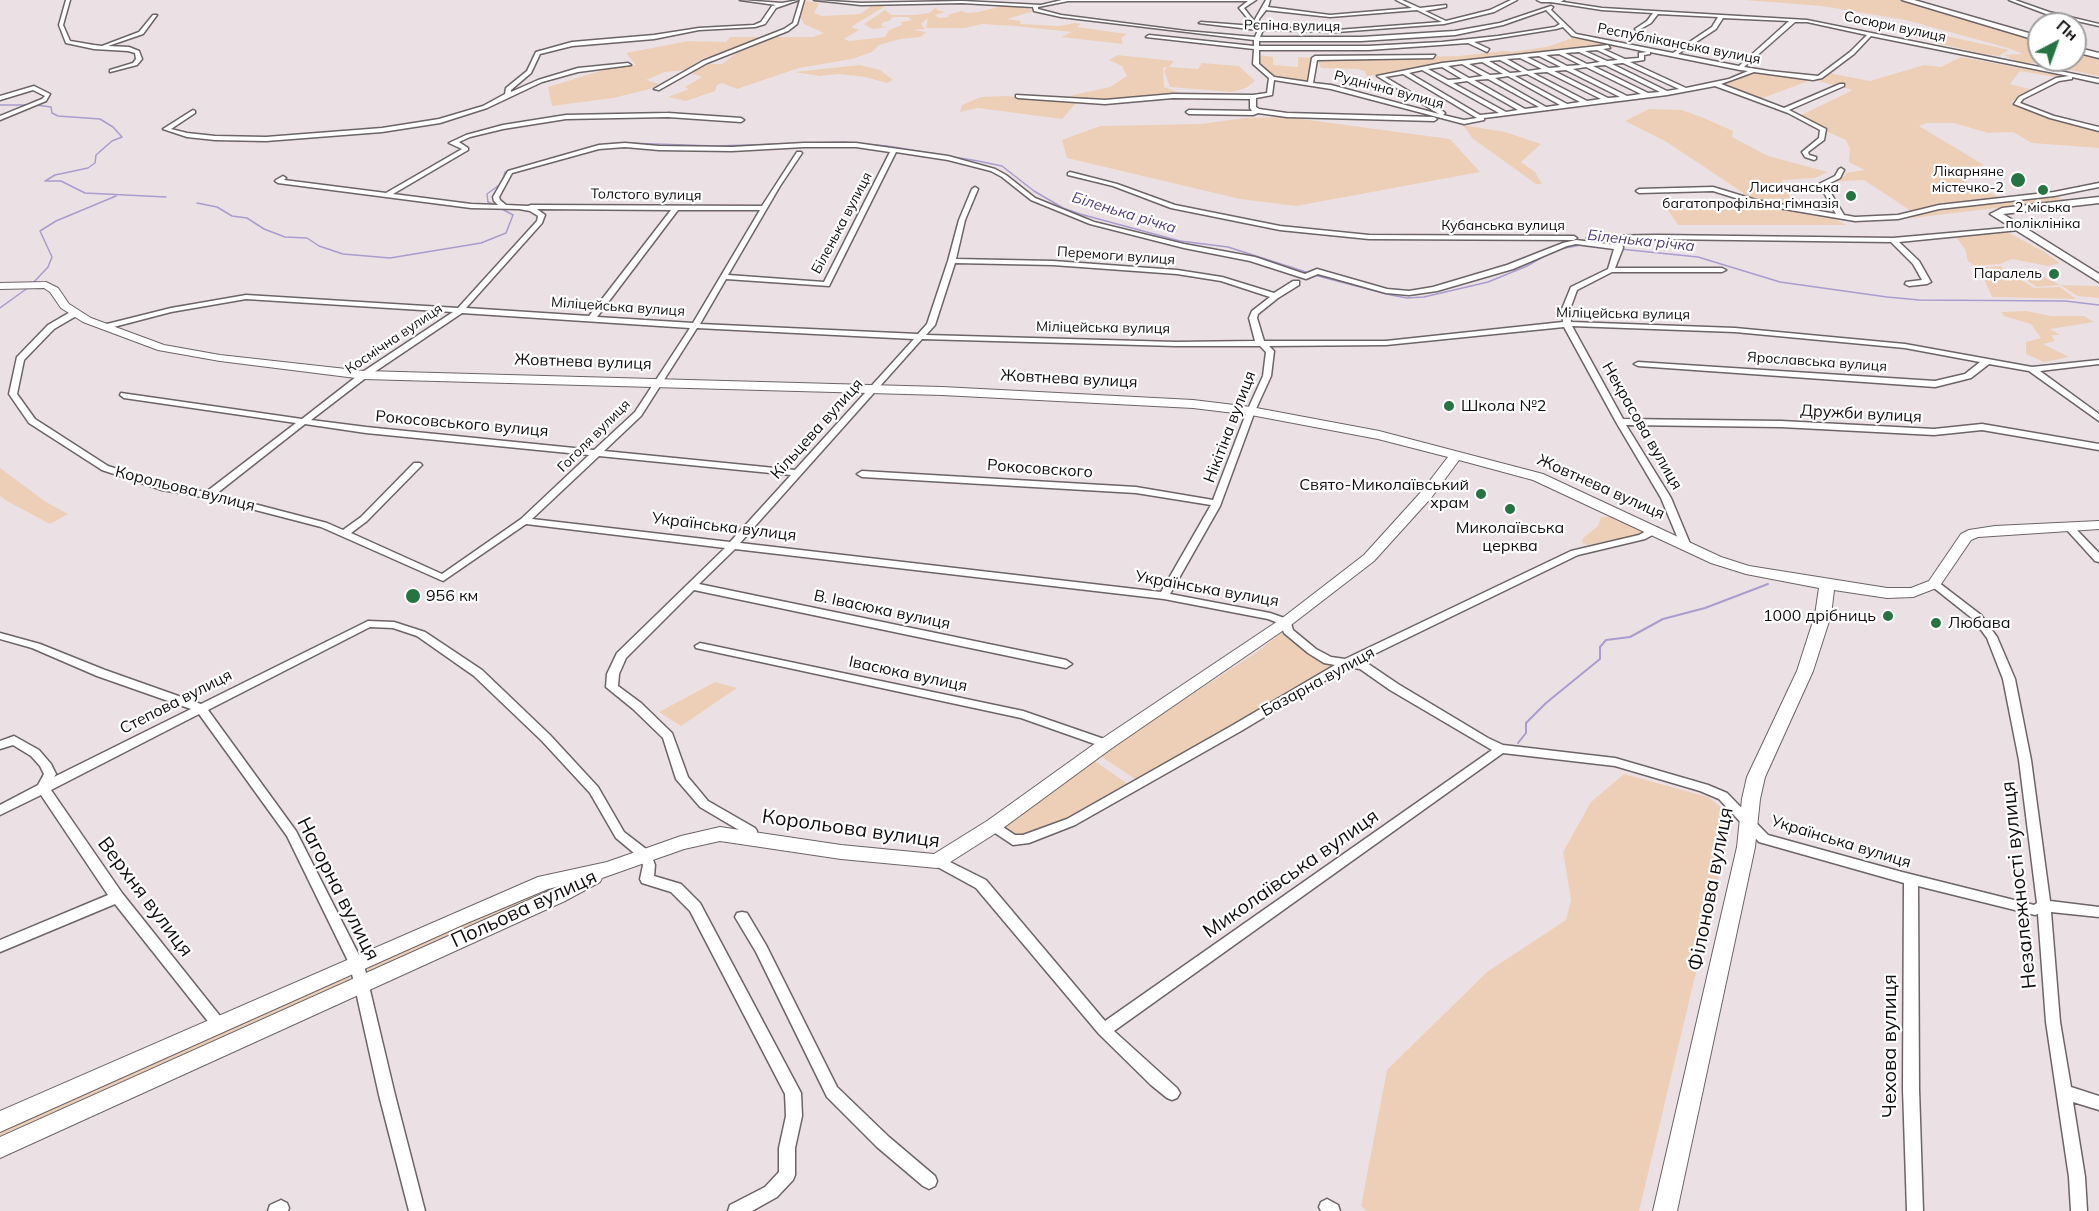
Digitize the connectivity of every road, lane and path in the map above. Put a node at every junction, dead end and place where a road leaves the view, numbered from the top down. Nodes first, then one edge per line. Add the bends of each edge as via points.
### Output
1 (68, 0) edge
2 (742, 0) edge
3 (797, 0) edge
4 (802, 0) edge
5 (816, 0) edge
6 (1028, 0) edge
7 (1068, 0) edge
8 (1268, 0) edge
9 (1398, 0) edge
10 (1515, 0) edge
11 (1540, 0) edge
12 (1560, 0) edge
13 (1906, 0) edge
14 (2011, 0) edge
15 (1252, 1) edge
16 (879, 2) edge
17 (780, 4) junction
18 (1020, 5) junction
19 (1035, 6) junction
20 (1444, 6) dead end
21 (1573, 6) junction
22 (1551, 7) junction
23 (1265, 9) junction
24 (1418, 10) junction
25 (1657, 12) junction
26 (155, 16) dead end
27 (1330, 16) junction
28 (1721, 16) junction
29 (1794, 20) junction
30 (1338, 21) dead end
31 (1448, 22) junction
32 (1201, 23) dead end
33 (1346, 25) dead end
34 (1562, 25) junction
35 (2099, 25) edge
36 (1259, 27) junction
37 (1352, 30) junction
38 (1637, 30) dead end
39 (1455, 33) junction
40 (1870, 34) junction
41 (2027, 35) edge
42 (1149, 37) dead end
43 (1257, 39) junction
44 (1361, 39) junction
45 (1468, 41) junction
46 (1616, 46) junction
47 (101, 47) junction
48 (1256, 48) junction
49 (1368, 48) junction
50 (1597, 48) junction
51 (1487, 50) dead end
52 (1579, 50) junction
53 (1559, 52) junction
54 (1659, 52) junction
55 (1539, 54) junction
56 (1674, 55) junction
57 (1433, 56) dead end
58 (1521, 56) junction
59 (1376, 57) junction
60 (1502, 58) junction
61 (1484, 61) junction
62 (1624, 61) junction
63 (1464, 63) junction
64 (1607, 63) junction
65 (628, 65) dead end
66 (1442, 65) junction
67 (1587, 66) junction
68 (1568, 68) junction
69 (1740, 68) junction
70 (1424, 69) junction
71 (1548, 70) junction
72 (1754, 70) junction
73 (112, 71) dead end
74 (1404, 72) junction
75 (1528, 72) junction
76 (1508, 75) junction
77 (1489, 77) junction
78 (2079, 77) junction
79 (1272, 78) junction
80 (1705, 79) dead end
81 (1468, 80) junction
82 (2099, 81) edge
83 (1447, 82) junction
84 (1310, 83) junction
85 (1717, 85) junction
86 (1842, 85) dead end
87 (657, 89) dead end
88 (1686, 90) junction
89 (1667, 93) junction
90 (508, 95) junction
91 (1647, 95) junction
92 (1018, 96) dead end
93 (1254, 97) junction
94 (0, 98) edge
95 (1628, 98) junction
96 (1608, 100) junction
97 (1587, 103) junction
98 (1565, 106) junction
99 (1544, 108) junction
100 (1784, 110) junction
101 (1257, 111) junction
102 (1524, 111) junction
103 (194, 112) dead end
104 (1189, 112) dead end
105 (1504, 114) junction
106 (1479, 117) junction
107 (0, 118) edge
108 (1449, 118) junction
109 (741, 120) dead end
110 (2099, 129) edge
111 (894, 150) junction
112 (799, 153) dead end
113 (1814, 158) dead end
114 (1842, 170) dead end
115 (1070, 174) dead end
116 (284, 178) dead end
117 (2099, 185) edge
118 (975, 189) dead end
119 (1639, 191) dead end
120 (387, 196) junction
121 (2099, 200) edge
122 (502, 206) junction
123 (528, 208) junction
124 (676, 208) junction
125 (765, 208) junction
126 (1841, 216) junction
127 (2017, 229) junction
128 (1622, 239) junction
129 (1893, 240) junction
130 (1617, 250) junction
131 (952, 261) junction
132 (1611, 270) junction
133 (1722, 270) dead end
134 (724, 277) junction
135 (2099, 279) edge
136 (1296, 283) dead end
137 (1909, 284) dead end
138 (0, 286) edge
139 (1275, 296) junction
140 (459, 311) junction
141 (75, 313) junction
142 (591, 319) junction
143 (1567, 324) junction
144 (695, 326) junction
145 (106, 327) junction
146 (921, 337) junction
147 (1263, 344) junction
148 (1988, 360) junction
149 (2099, 362) edge
150 (1638, 364) dead end
151 (2032, 369) junction
152 (364, 375) junction
153 (657, 383) junction
154 (872, 389) junction
155 (124, 395) dead end
156 (2099, 407) edge
157 (2087, 409) junction
158 (1251, 411) junction
159 (2099, 418) edge
160 (304, 421) junction
161 (1620, 422) junction
162 (2099, 447) edge
163 (599, 452) junction
164 (1457, 454) junction
165 (417, 465) dead end
166 (798, 473) junction
167 (862, 474) dead end
168 (208, 495) junction
169 (1216, 502) junction
170 (524, 521) junction
171 (2099, 525) edge
172 (2069, 527) junction
173 (1655, 531) junction
174 (343, 534) junction
175 (733, 545) junction
176 (1686, 546) junction
177 (2099, 559) edge
178 (443, 578) joint
179 (1934, 584) junction
180 (1827, 585) junction
181 (692, 586) junction
182 (1164, 596) junction
183 (1286, 622) junction
184 (0, 636) edge
185 (700, 646) dead end
186 (624, 653) joint
187 (1348, 662) junction
188 (1066, 664) dead end
189 (201, 708) junction
190 (1106, 744) junction
191 (0, 745) edge
192 (1501, 749) junction
193 (43, 788) junction
194 (0, 810) edge
195 (1748, 821) junction
196 (993, 826) junction
197 (750, 838) junction
198 (645, 855) junction
199 (937, 861) junction
200 (1911, 880) junction
201 (117, 897) junction
202 (2044, 906) junction
203 (2099, 912) edge
204 (742, 917) dead end
205 (0, 946) edge
206 (359, 975) junction
207 (219, 1025) junction
208 (1104, 1030) junction
209 (1172, 1092) dead end
210 (2064, 1092) junction
211 (2099, 1103) edge
212 (0, 1122) edge
213 (0, 1148) edge
214 (929, 1181) dead end
215 (417, 1211) edge
216 (736, 1211) edge
217 (1665, 1211) edge
218 (1915, 1211) edge
219 (2079, 1211) edge

1 - 47 street via 61,25 67,41
2 - 17 street
3 - 17 street
4 - 87 street via 795,24 786,30 705,62
5 - 16 street
6 - 18 street
7 - 15 street
7 - 19 street
8 - 23 street
9 - 24 street
10 - 31 street via 1492,11
11 - 12 main road
11 - 21 street, Сосюри вулиця
11 - 22 street
13 - 41 main road
14 - 35 street
15 - 36 street via 1241,8
16 - 18 street
17 - 90 street via 759,26 699,29 538,53 529,72 508,89
18 - 19 street
19 - 43 street, Рєпіна вулиця via 1036,10 1067,17
20 - 24 street
21 - 22 street, Рєпіна вулиця
21 - 25 street, Сосюри вулиця
22 - 34 street via 1548,10
22 - 39 street, Рєпіна вулиця via 1502,24
23 - 27 street
23 - 36 street via 1257,20
24 - 27 street
24 - 31 street
25 - 28 street, Сосюри вулиця
25 - 38 street
26 - 47 street via 141,33
27 - 30 street
28 - 29 street, Сосюри вулиця
28 - 56 street via 1714,28
29 - 40 street, Сосюри вулиця
29 - 69 street
31 - 37 street
32 - 36 street
33 - 37 street
34 - 45 street, Рєпіна вулиця
34 - 46 street, Республіканська вулиця via 1574,35
36 - 37 street
36 - 43 street
37 - 44 street
39 - 44 street, Рєпіна вулиця
39 - 45 street
40 - 72 street, Республіканська вулиця via 1820,77
40 - 78 street, Сосюри вулиця
42 - 48 street, Рєпіна вулиця
43 - 44 street, Рєпіна вулиця
43 - 48 street
44 - 49 street
45 - 49 street, Рєпіна вулиця
45 - 51 street
46 - 50 street
46 - 54 street, Республіканська вулиця
47 - 73 street via 137,52 139,59 135,64
48 - 49 street, Рєпіна вулиця
48 - 79 street via 1256,64
49 - 59 street
50 - 52 street
50 - 62 street
52 - 53 street
52 - 64 street
53 - 55 street
53 - 67 street
54 - 56 street, Республіканська вулиця
54 - 62 street
55 - 58 street
55 - 68 street
56 - 69 street, Республіканська вулиця
57 - 59 street
58 - 60 street
58 - 71 street
59 - 84 street via 1315,58
60 - 61 street
60 - 75 street
61 - 63 street
61 - 76 street
62 - 64 street
62 - 88 street
63 - 66 street
63 - 77 street
64 - 67 street
64 - 89 street
65 - 90 street via 578,70
66 - 70 street
66 - 81 street
67 - 68 street
67 - 91 street
68 - 71 street
68 - 95 street
69 - 72 street, Республіканська вулиця
70 - 74 street
70 - 83 street
71 - 75 street
71 - 96 street
72 - 85 street
74 - 106 street
74 - 108 street via 1380,76
75 - 76 street
75 - 97 street
76 - 77 street
76 - 98 street
77 - 81 street
77 - 99 street
78 - 82 street, Сосюри вулиця
78 - 110 street via 2058,79 2021,98 2017,104
79 - 84 street, Руднічна вулиця
79 - 93 street via 1270,94
80 - 85 street
81 - 83 street
81 - 102 street
83 - 105 street
84 - 108 street, Руднічна вулиця
85 - 88 street
85 - 100 street
86 - 100 street
88 - 89 street
89 - 91 street
90 - 103 street via 453,118 382,130 230,139 166,129
91 - 95 street
92 - 93 street via 1105,102 1173,96
93 - 101 street via 1253,108
94 - 107 street via 34,88 48,95
95 - 96 street
96 - 97 street
97 - 98 street
98 - 99 street
99 - 102 street
100 - 113 street via 1823,129 1822,139 1805,152
101 - 104 street, Руднічна вулиця
101 - 108 street, Руднічна вулиця
102 - 105 street
105 - 106 street
106 - 108 street via 1482,119 1464,122
109 - 120 street via 668,115 566,117 503,127 454,142 466,148
111 - 122 street via 856,145 732,149 599,147 510,172 496,197
111 - 130 street via 993,170 1033,199 1092,223 1252,259 1306,277 1317,271 1386,291 1409,293 1455,284 1576,242
111 - 134 street, Біленька вулиця via 826,284
112 - 125 street, Гоголя вулиця
114 - 126 street via 1838,177 1822,183
115 - 128 street, Кубанська вулиця via 1173,207 1255,225 1312,232 1403,238
116 - 120 street via 278,181
117 - 126 street via 1939,207 1898,218
118 - 131 street, Кільцева вулиця via 962,219
119 - 126 street via 1713,189 1755,202
120 - 122 street
121 - 127 main road via 1995,214
122 - 123 street
123 - 124 street, Толстого вулиця
123 - 140 street, Космічна вулиця via 542,215 540,222
124 - 125 street, Толстого вулиця
124 - 142 street
125 - 134 street, Гоголя вулиця
127 - 129 street, Кубанська вулиця
127 - 135 main road
128 - 129 street, Кубанська вулиця
128 - 130 street
129 - 137 street via 1916,262 1927,282
130 - 132 street
131 - 139 street, Перемоги вулиця via 1177,272 1222,279
131 - 146 street, Кільцева вулиця via 931,325
132 - 133 street
132 - 143 street via 1574,289 1566,309
134 - 144 street, Гоголя вулиця
136 - 139 street, Нікітіна вулиця
138 - 141 main road, Жовтнева вулиця via 52,287
139 - 147 street, Нікітіна вулиця via 1255,313 1259,341
140 - 142 street, Міліцейська вулиця
140 - 145 street, Міліцейська вулиця via 246,297 171,310
140 - 152 street, Космічна вулиця
141 - 145 main road, Жовтнева вулиця
141 - 168 street, Корольова вулиця via 51,327 20,359 13,394 32,421 105,468 165,488
142 - 144 street, Міліцейська вулиця
143 - 147 street, Міліцейська вулиця via 1386,343
143 - 148 street, Міліцейська вулиця via 1735,330 1905,346
143 - 161 street, Некрасова вулиця
144 - 146 street, Міліцейська вулиця
144 - 153 street, Гоголя вулиця
145 - 152 main road, Жовтнева вулиця via 154,346 192,354
146 - 147 street, Міліцейська вулиця
146 - 154 street, Кільцева вулиця
147 - 158 street, Нікітіна вулиця via 1270,351 1268,370
148 - 150 street, Ярославська вулиця via 1960,380 1935,384
148 - 151 street, Міліцейська вулиця
149 - 151 street, Міліцейська вулиця
151 - 157 street
152 - 153 main road, Жовтнева вулиця
152 - 160 street, Космічна вулиця
153 - 154 main road, Жовтнева вулиця
153 - 163 street, Гоголя вулиця via 638,414
154 - 158 main road, Жовтнева вулиця via 1162,402
154 - 166 street, Кільцева вулиця
155 - 160 street, Рокосовського вулиця
156 - 157 street
157 - 159 street
158 - 164 main road, Жовтнева вулиця
158 - 169 street, Нікітіна вулиця
160 - 163 street, Рокосовського вулиця
160 - 168 street, Космічна вулиця
161 - 162 street, Дружби вулиця via 1782,424 1934,432 1982,426
161 - 176 street, Некрасова вулиця via 1666,498
163 - 166 street, Рокосовського вулиця
163 - 170 street, Гоголя вулиця
164 - 173 main road, Жовтнева вулиця via 1552,483
164 - 183 main road via 1369,558
165 - 174 street via 364,519
166 - 175 street, Кільцева вулиця
167 - 169 street, Рокосовского via 1136,490
168 - 174 street, Корольова вулиця via 324,525
169 - 182 street, Нікітіна вулиця
170 - 175 street, Українська вулиця
170 - 178 street, Гоголя вулиця
171 - 172 main road
172 - 177 street
172 - 179 main road via 1974,533 1966,537
173 - 176 main road, Жовтнева вулиця
173 - 187 street, Базарна вулиця via 1575,553
174 - 178 street, Корольова вулиця
175 - 181 street, Кільцева вулиця
175 - 182 street, Українська вулиця
176 - 180 main road, Жовтнева вулиця via 1746,570
179 - 180 main road, Жовтнева вулиця via 1913,592 1887,593
179 - 202 street, Незалежності вулиця via 1977,617 1992,637 2009,679 2020,726
180 - 195 main road, Філонова вулиця via 1823,615 1805,671 1756,777
181 - 186 street, Кільцева вулиця
181 - 188 street, В. Івасюка вулиця
182 - 183 street, Українська вулиця
183 - 187 street, Українська вулиця via 1288,631 1312,651 1328,660
183 - 190 main road
184 - 189 street
185 - 190 street, Івасюка вулиця via 1023,715
186 - 197 street, Корольова вулиця via 612,687 663,729 682,779 704,804 751,831
187 - 192 street, Українська вулиця via 1363,666
187 - 196 street, Базарна вулиця via 1071,822 1024,840 1013,840
189 - 193 street, Степова вулиця
189 - 198 street, Степова вулиця via 368,624 394,625 421,634 478,673 568,761 594,790 620,835
189 - 206 street, Нагорна вулиця via 292,834
190 - 196 main road
191 - 193 street via 14,740 35,753 50,774
192 - 195 street, Українська вулиця via 1614,762 1704,788 1723,796
192 - 208 street, Миколаївська вулиця
193 - 194 street, Степова вулиця
193 - 201 street, Верхня вулиця
195 - 200 street, Українська вулиця via 1764,840
195 - 217 main road, Філонова вулиця via 1744,858
196 - 199 main road
197 - 198 main road, Польова вулиця via 720,834
197 - 199 main road, Корольова вулиця
198 - 206 main road, Польова вулиця via 609,868 558,896
198 - 216 street via 649,865 647,879 676,888 695,907 793,1093 787,1175 771,1192
199 - 208 street, Корольова вулиця via 981,884
200 - 202 street, Українська вулиця via 2035,910
200 - 218 street, Чехова вулиця
201 - 205 street
201 - 207 street, Верхня вулиця
202 - 203 street, Українська вулиця
202 - 210 street, Незалежності вулиця via 2051,1001
204 - 214 street via 832,1092
206 - 207 main road, Польова вулиця
206 - 213 main road, Польова вулиця
206 - 215 street, Нагорна вулиця
207 - 212 main road, Польова вулиця
208 - 209 street, Корольова вулиця
210 - 211 street
210 - 219 street, Незалежності вулиця

